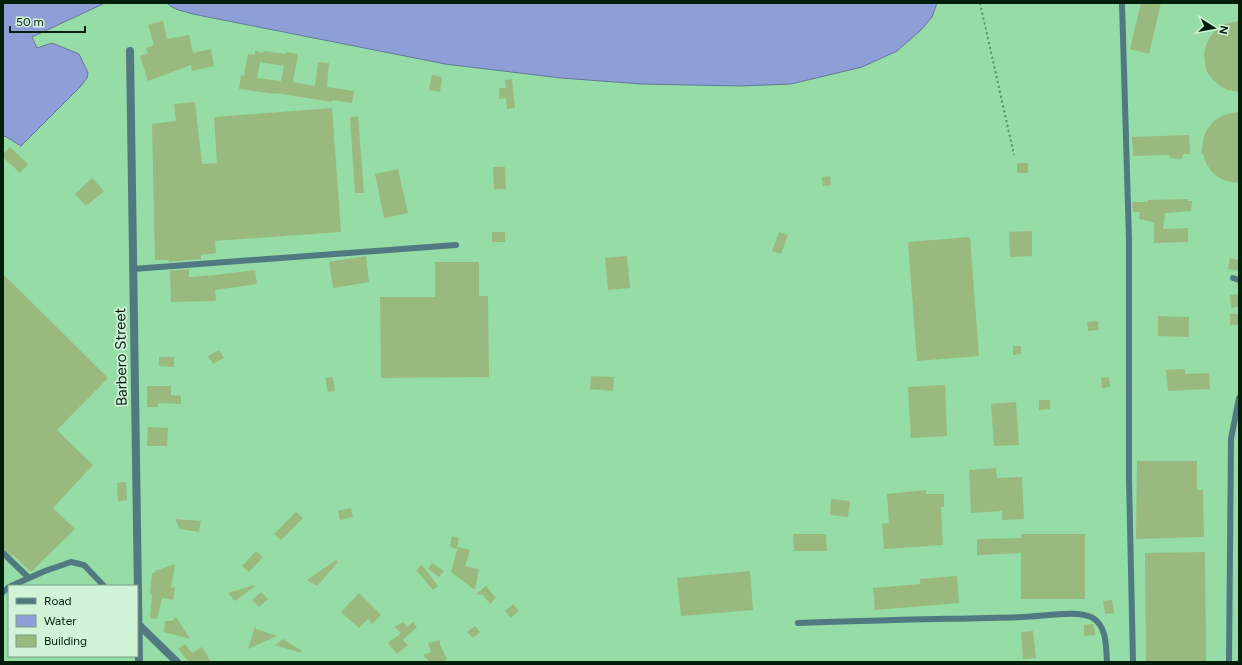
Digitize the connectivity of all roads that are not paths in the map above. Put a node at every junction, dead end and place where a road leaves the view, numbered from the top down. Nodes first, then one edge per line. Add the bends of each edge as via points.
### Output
1 (1122, 3) edge
2 (130, 51) dead end
3 (456, 244) dead end
4 (133, 269) junction
5 (1239, 398) edge
6 (3, 553) edge
7 (29, 578) junction
8 (14, 585) edge
9 (103, 585) edge
10 (138, 585) edge
11 (138, 607) edge
12 (798, 623) dead end
13 (139, 625) junction
14 (139, 662) edge
15 (177, 662) edge
16 (1107, 662) edge
17 (1133, 662) edge
18 (1229, 662) edge

1 - 17 lane via 1129,240 1129,480
2 - 4 street, Barbero Street
3 - 4 lane
4 - 10 street, Barbero Street
5 - 18 lane via 1231,439
6 - 7 lane
7 - 8 lane
7 - 9 lane via 71,562 84,565
11 - 13 street, Barbero Street
12 - 16 lane via 1085,615 1100,624 1104,634
13 - 14 street, Barbero Street
13 - 15 street

